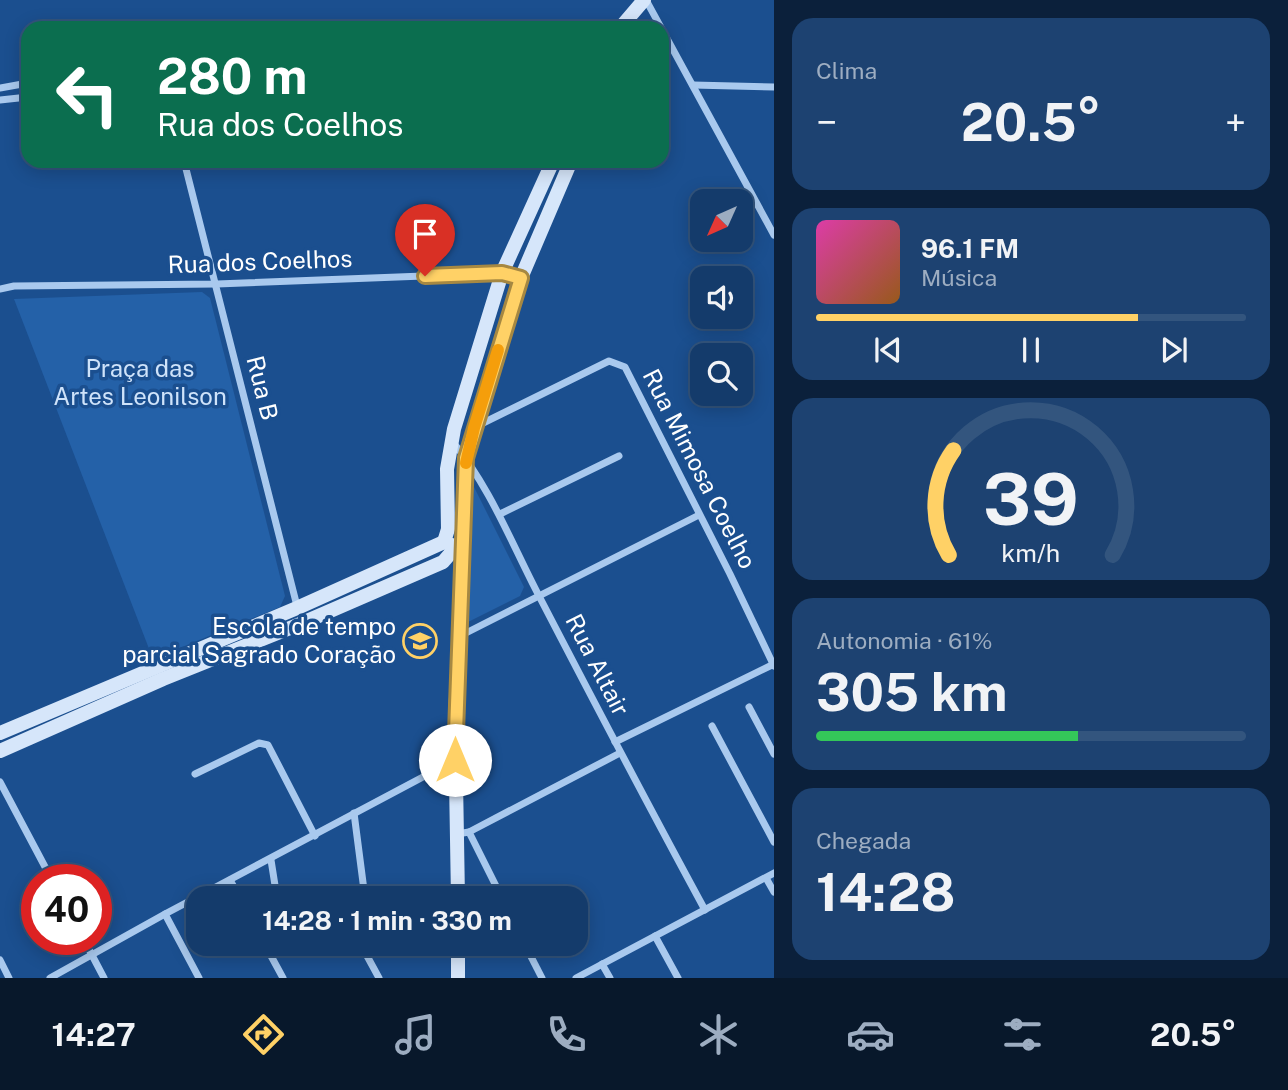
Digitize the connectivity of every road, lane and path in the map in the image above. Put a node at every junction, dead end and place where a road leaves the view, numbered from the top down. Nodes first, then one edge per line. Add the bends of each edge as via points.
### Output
1 (645, 0) edge
2 (626, 21) edge
3 (634, 21) edge
4 (657, 21) edge
5 (669, 42) edge
6 (21, 84) edge
7 (693, 85) junction
8 (774, 87) edge
9 (0, 88) edge
10 (21, 98) edge
11 (0, 100) edge
12 (186, 168) edge
13 (550, 168) edge
14 (568, 168) edge
15 (774, 235) edge
16 (502, 273) junction
17 (521, 278) junction
18 (217, 284) junction
19 (0, 289) edge
20 (474, 428) junction
21 (451, 441) junction
22 (619, 456) dead end
23 (466, 458) junction
24 (500, 514) junction
25 (699, 514) junction
26 (456, 546) junction
27 (539, 596) junction
28 (297, 608) junction
29 (300, 624) junction
30 (460, 636) junction
31 (773, 665) edge
32 (749, 707) dead end
33 (712, 726) dead end
34 (0, 733) edge
35 (615, 742) junction
36 (0, 751) edge
37 (620, 753) junction
38 (774, 754) edge
39 (455, 760) junction
40 (195, 774) dead end
41 (0, 782) edge
42 (354, 813) junction
43 (463, 833) junction
44 (315, 836) junction
45 (774, 842) edge
46 (271, 860) junction
47 (44, 864) edge
48 (770, 875) edge
49 (230, 880) junction
50 (233, 886) edge
51 (275, 886) edge
52 (363, 886) edge
53 (459, 886) edge
54 (495, 886) edge
55 (774, 892) edge
56 (705, 910) junction
57 (165, 914) junction
58 (655, 936) junction
59 (92, 956) junction
60 (271, 956) edge
61 (367, 956) edge
62 (458, 956) edge
63 (531, 956) edge
64 (0, 960) edge
65 (602, 964) junction
66 (9, 978) edge
67 (50, 978) edge
68 (104, 978) edge
69 (199, 978) edge
70 (283, 978) edge
71 (379, 978) edge
72 (458, 978) edge
73 (542, 978) edge
74 (576, 978) edge
75 (610, 978) edge
76 (678, 978) edge

1 - 2 street
1 - 3 street
1 - 4 street
5 - 7 street
6 - 9 street
7 - 8 street
7 - 15 street
10 - 11 street
12 - 18 street, Rua B
13 - 16 street
14 - 17 street
16 - 17 street, Rua dos Coelhos
16 - 18 street, Rua dos Coelhos
16 - 21 street
17 - 20 street
18 - 19 street, Rua dos Coelhos
18 - 28 street, Rua B
20 - 23 street
20 - 25 street, Rua Mimosa Coelho via 609,361 619,363 628,370
21 - 23 street, Rua Altair
21 - 26 street via 448,528
22 - 24 street
23 - 24 street, Rua Altair
23 - 26 street
24 - 27 street, Rua Altair
25 - 27 street
25 - 31 street, Rua Mimosa Coelho
26 - 28 street
26 - 29 street via 443,562
26 - 30 street
27 - 30 street
27 - 35 street, Rua Altair
28 - 29 street, Rua B
28 - 34 street
29 - 36 street
30 - 39 street
31 - 35 street
32 - 38 street
33 - 45 street
35 - 37 street, Rua Altair
37 - 43 street
37 - 56 street, Rua Altair
39 - 42 street
39 - 43 street
40 - 44 street via 259,743 268,745
41 - 47 street
42 - 44 street
42 - 52 street
43 - 53 street
43 - 54 street
44 - 46 street
46 - 49 street
46 - 51 street
48 - 55 street
48 - 56 street
49 - 50 street
49 - 57 street
56 - 58 street
57 - 59 street
57 - 69 street
58 - 65 street
58 - 76 street
59 - 67 street
59 - 68 street
60 - 70 street
61 - 71 street
62 - 72 street
63 - 73 street
64 - 66 street
65 - 74 street
65 - 75 street

